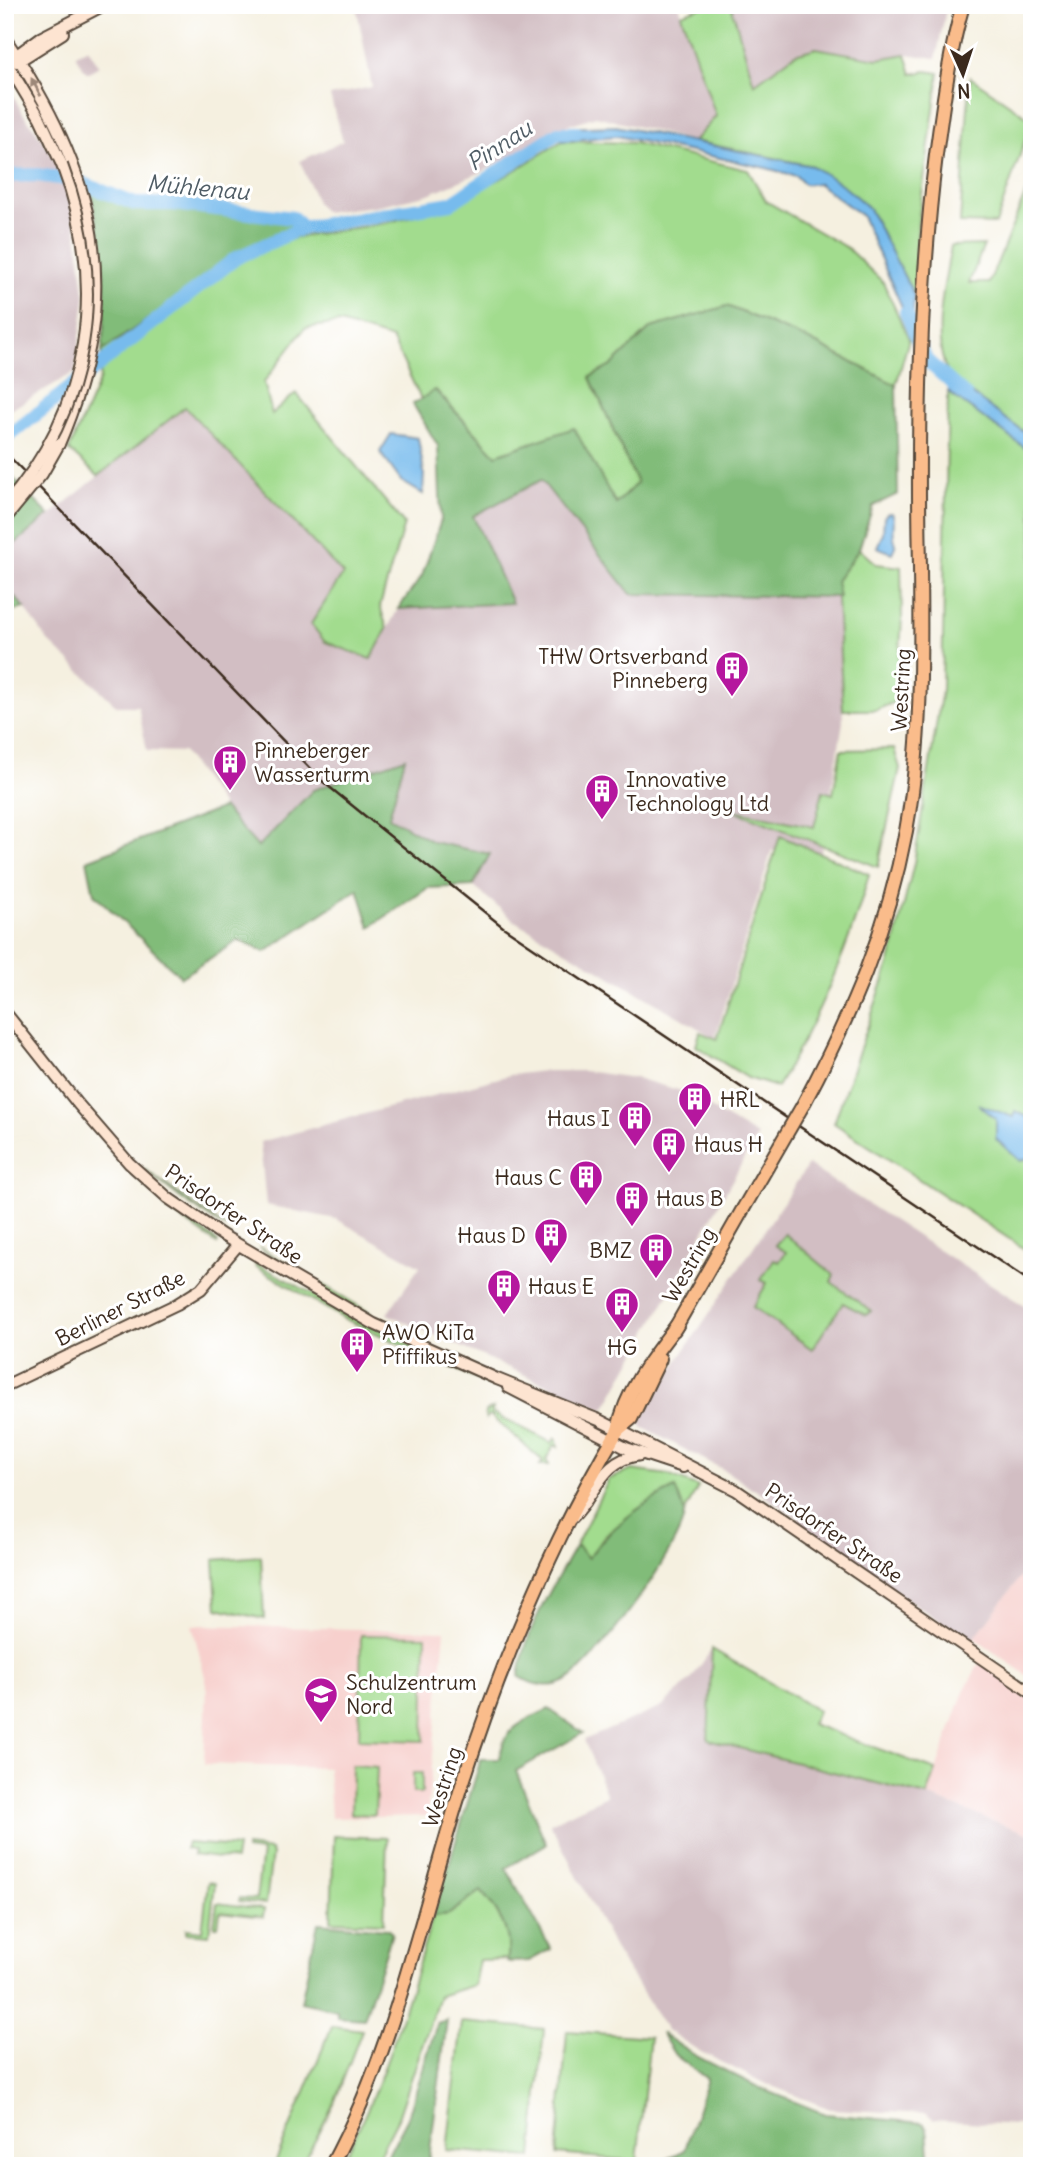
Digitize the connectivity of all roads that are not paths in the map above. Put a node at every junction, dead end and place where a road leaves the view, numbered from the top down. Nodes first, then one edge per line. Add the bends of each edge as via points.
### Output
1 (104, 5) edge
2 (963, 5) edge
3 (5, 38) edge
4 (19, 57) junction
5 (6, 62) edge
6 (67, 163) junction
7 (5, 506) edge
8 (5, 519) edge
9 (5, 1012) edge
10 (238, 1245) junction
11 (5, 1386) edge
12 (615, 1435) junction
13 (644, 1455) junction
14 (713, 1477) junction
15 (571, 1519) junction
16 (1032, 1693) edge
17 (331, 2166) edge

1 - 4 main road
2 - 12 main road, Westring, bridge via 940,122 928,237 921,413 920,708 906,829 891,898 868,972 841,1034 677,1325 651,1359 621,1414
3 - 4 main road
4 - 5 main road
6 -> 4 main road
5 - 6 main road
6 - 7 main road, bridge via 85,242 88,294 84,342 55,431 38,463
6 - 8 main road, bridge via 93,236 97,296 93,339 81,388 59,444 42,474
9 - 10 main road, Prisdorfer Straße via 138,1172
10 - 11 main road, Berliner Straße via 201,1289 177,1304
10 - 12 main road, Prisdorfer Straße via 374,1324 497,1379 522,1397
12 - 13 main road, Prisdorfer Straße
12 - 14 main road, Prisdorfer Straße
12 - 15 main road, Westring
13 - 14 main road, Prisdorfer Straße
13 - 15 main road via 628,1457 608,1468 587,1503
14 - 16 main road, Prisdorfer Straße
15 - 17 main road, Westring via 482,1727 387,2037

